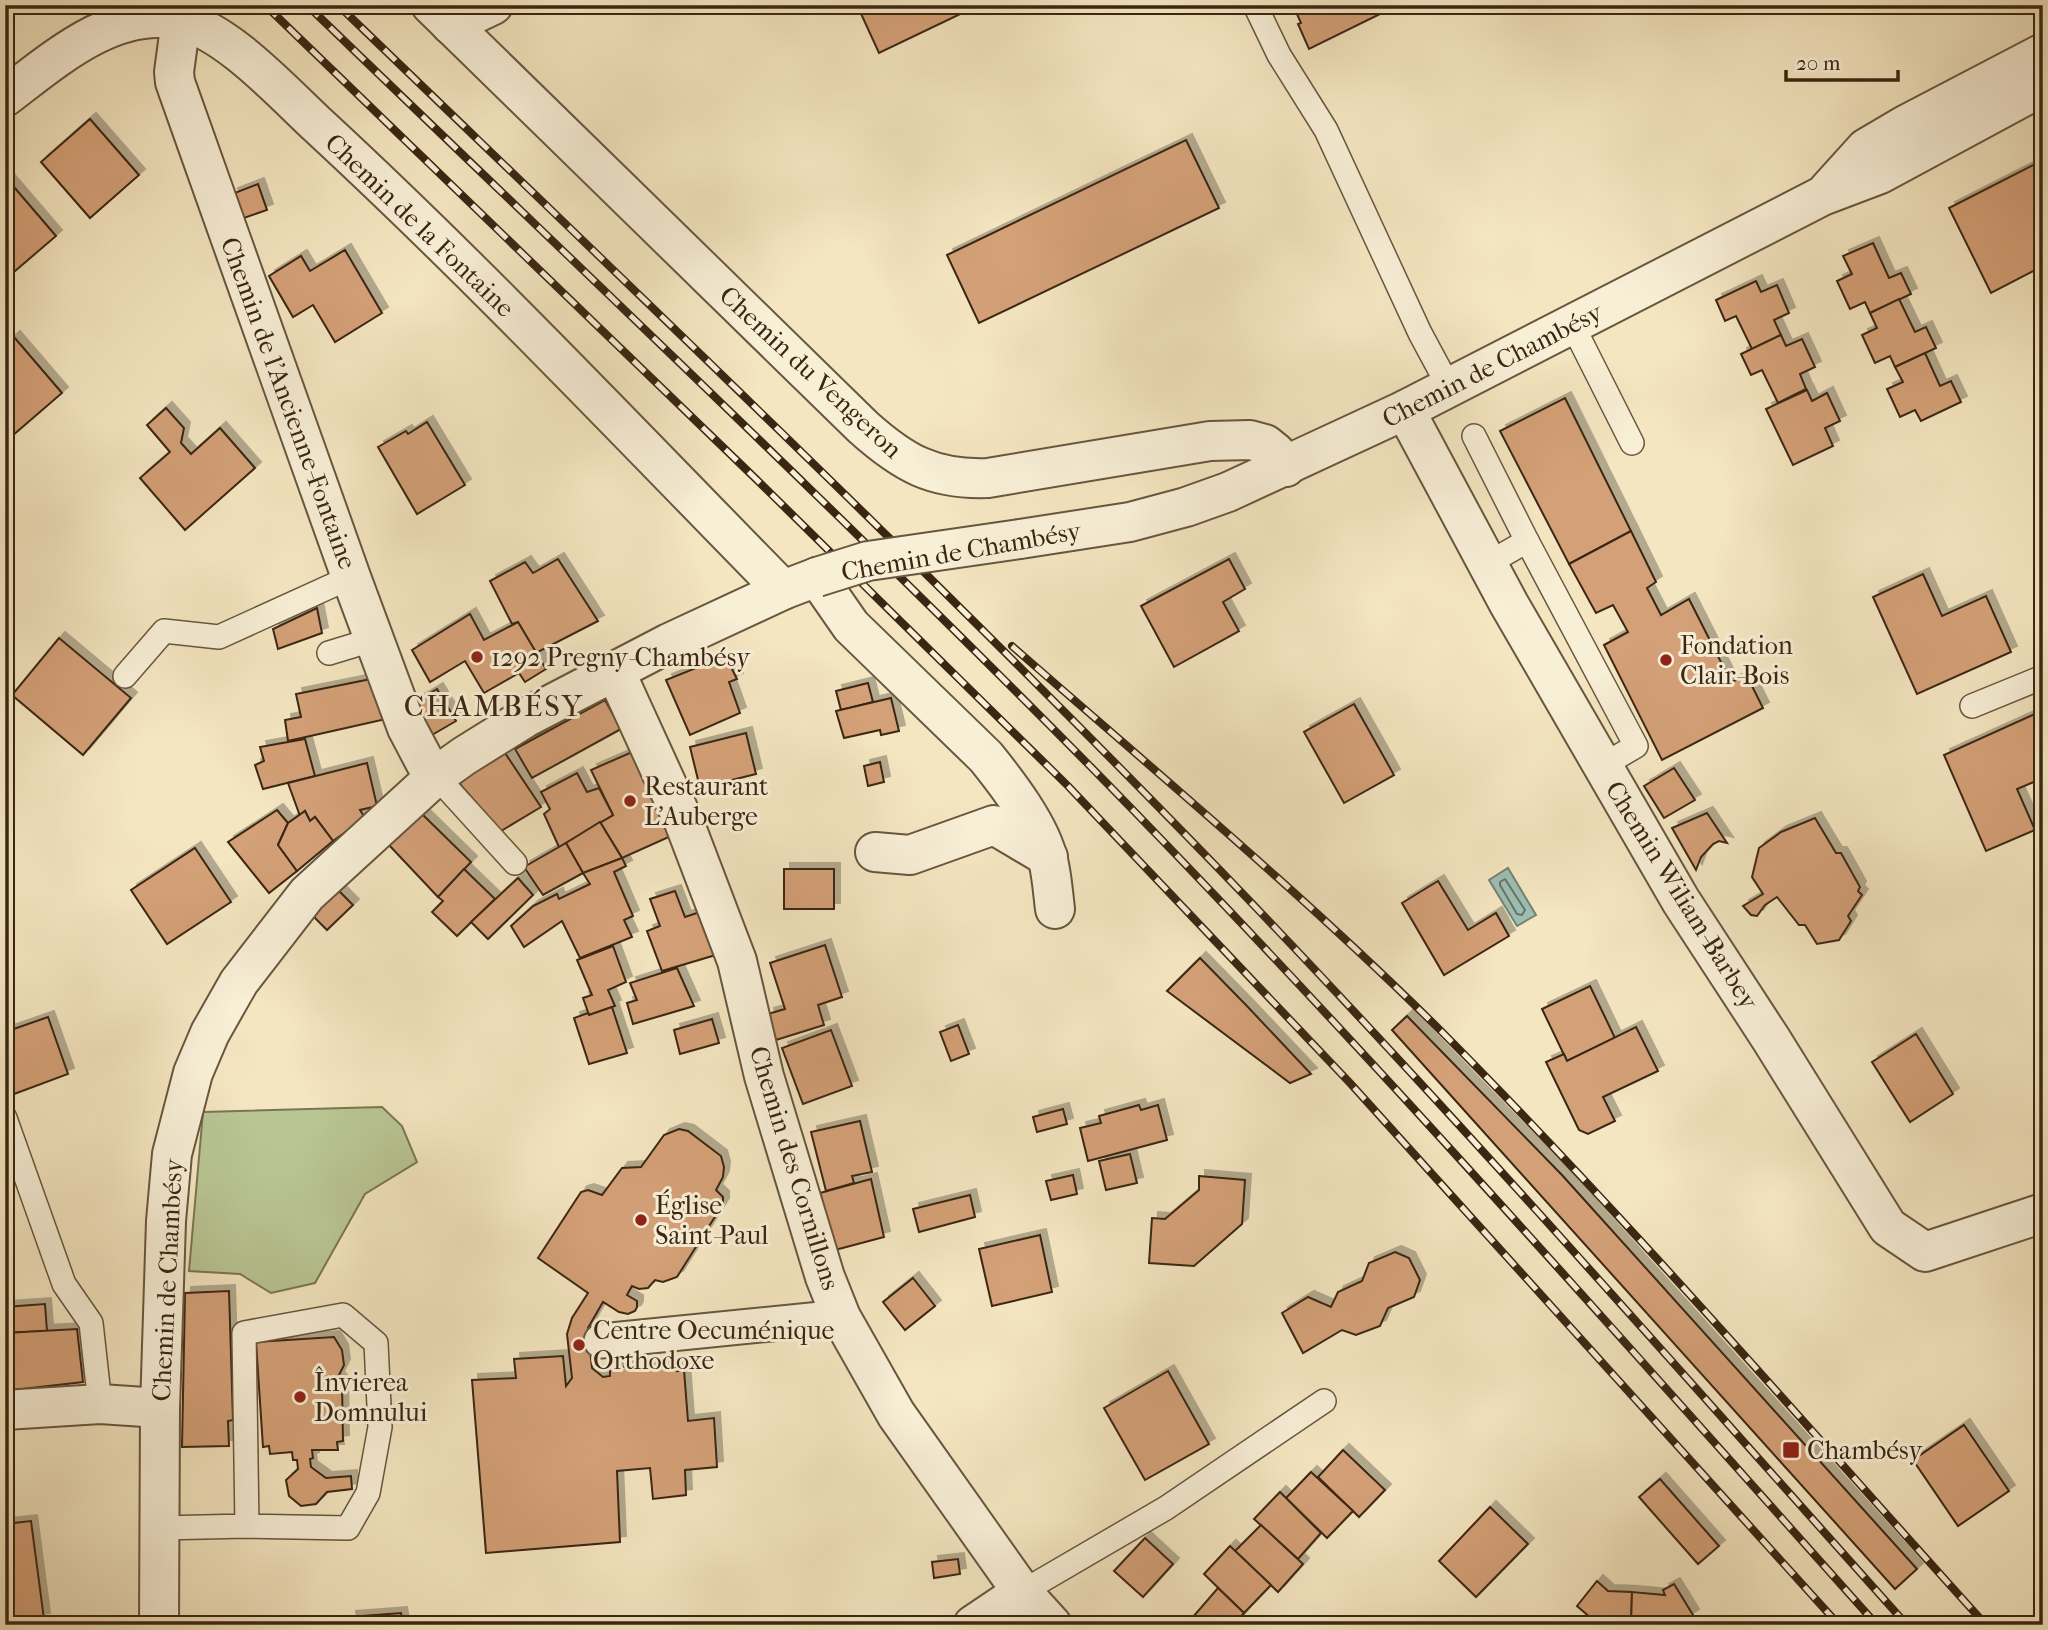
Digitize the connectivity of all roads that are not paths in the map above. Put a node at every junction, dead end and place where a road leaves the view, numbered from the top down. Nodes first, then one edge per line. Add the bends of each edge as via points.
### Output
1 (493, 5) edge
2 (1255, 5) edge
3 (441, 15) edge
4 (181, 20) junction
5 (2043, 53) edge
6 (2043, 86) edge
7 (5, 97) edge
8 (1822, 196) junction
9 (1572, 324) junction
10 (1448, 387) junction
11 (1405, 410) junction
12 (1474, 436) dead end
13 (1632, 443) dead end
14 (1286, 467) junction
15 (1527, 541) junction
16 (1487, 564) junction
17 (351, 577) junction
18 (800, 584) junction
19 (375, 639) junction
20 (329, 653) dead end
21 (615, 671) junction
22 (125, 676) dead end
23 (2043, 677) edge
24 (1972, 706) dead end
25 (1602, 766) junction
26 (436, 776) junction
27 (875, 852) dead end
28 (1048, 858) junction
29 (515, 863) dead end
30 (1055, 909) dead end
31 (5, 1118) edge
32 (2043, 1213) edge
33 (841, 1317) junction
34 (601, 1341) dead end
35 (1324, 1401) dead end
36 (100, 1404) junction
37 (160, 1408) junction
38 (5, 1410) edge
39 (247, 1526) junction
40 (160, 1528) junction
41 (1022, 1592) junction
42 (163, 1622) edge
43 (974, 1625) edge
44 (1052, 1625) edge

1 - 3 street
2 - 10 lane via 1279,55 1326,130
3 - 14 street, Chemin du Vengeron via 884,447 917,467 958,477 988,478 1209,441 1250,440 1265,444
4 - 7 street, Chemin de la Fontaine via 124,22 101,32
4 - 17 street, Chemin de l'Ancienne-Fontaine via 176,82
4 - 18 street, Chemin de la Fontaine via 228,43 364,168 598,399
5 - 8 street via 1866,148
6 - 8 street, Chemin de Chambésy via 1880,174
8 - 9 street, Chemin de Chambésy
9 - 10 street, Chemin de Chambésy
9 - 13 lane
10 - 11 street, Chemin de Chambésy
11 - 14 street, Chemin de Chambésy
11 - 16 street, Chemin Wiliam-Barbey
12 - 15 lane
14 - 18 street, Chemin de Chambésy, bridge via 1153,517 868,561
15 - 16 lane
15 - 25 lane via 1636,746
16 - 25 street, Chemin Wiliam-Barbey
17 - 19 street, Chemin de l'Ancienne-Fontaine
17 - 22 lane via 219,638 164,631
18 - 21 street, Chemin de Chambésy
18 - 28 street, Chemin de la Fontaine via 851,626 986,757 1030,820
19 - 20 lane
19 - 26 street, Chemin de l'Ancienne-Fontaine via 407,728
21 - 26 street, Chemin de Chambésy via 525,718
21 - 33 street, Chemin des Cornillons via 684,822 737,961 764,1076
23 - 24 lane
25 - 32 street, Chemin Wiliam-Barbey via 1681,901 1888,1227 1926,1252
26 - 29 lane
26 - 37 street, Chemin de Chambésy via 307,894 239,982 210,1033 193,1073 172,1154
27 - 28 street via 911,855 994,825
28 - 30 street, Chemin de la Fontaine
31 - 36 lane via 64,1284 91,1323
33 - 34 street
33 - 41 street, Chemin des Cornillons via 896,1414
35 - 41 lane via 1166,1508
36 - 37 street
36 - 38 street
37 - 40 street, Chemin de Chambésy
39 - 39 lane via 244,1333 343,1315 376,1343 380,1426 368,1493 348,1528
39 - 40 lane
40 - 42 street, Chemin de Chambésy
41 - 43 street
41 - 44 street, Chemin des Cornillons

